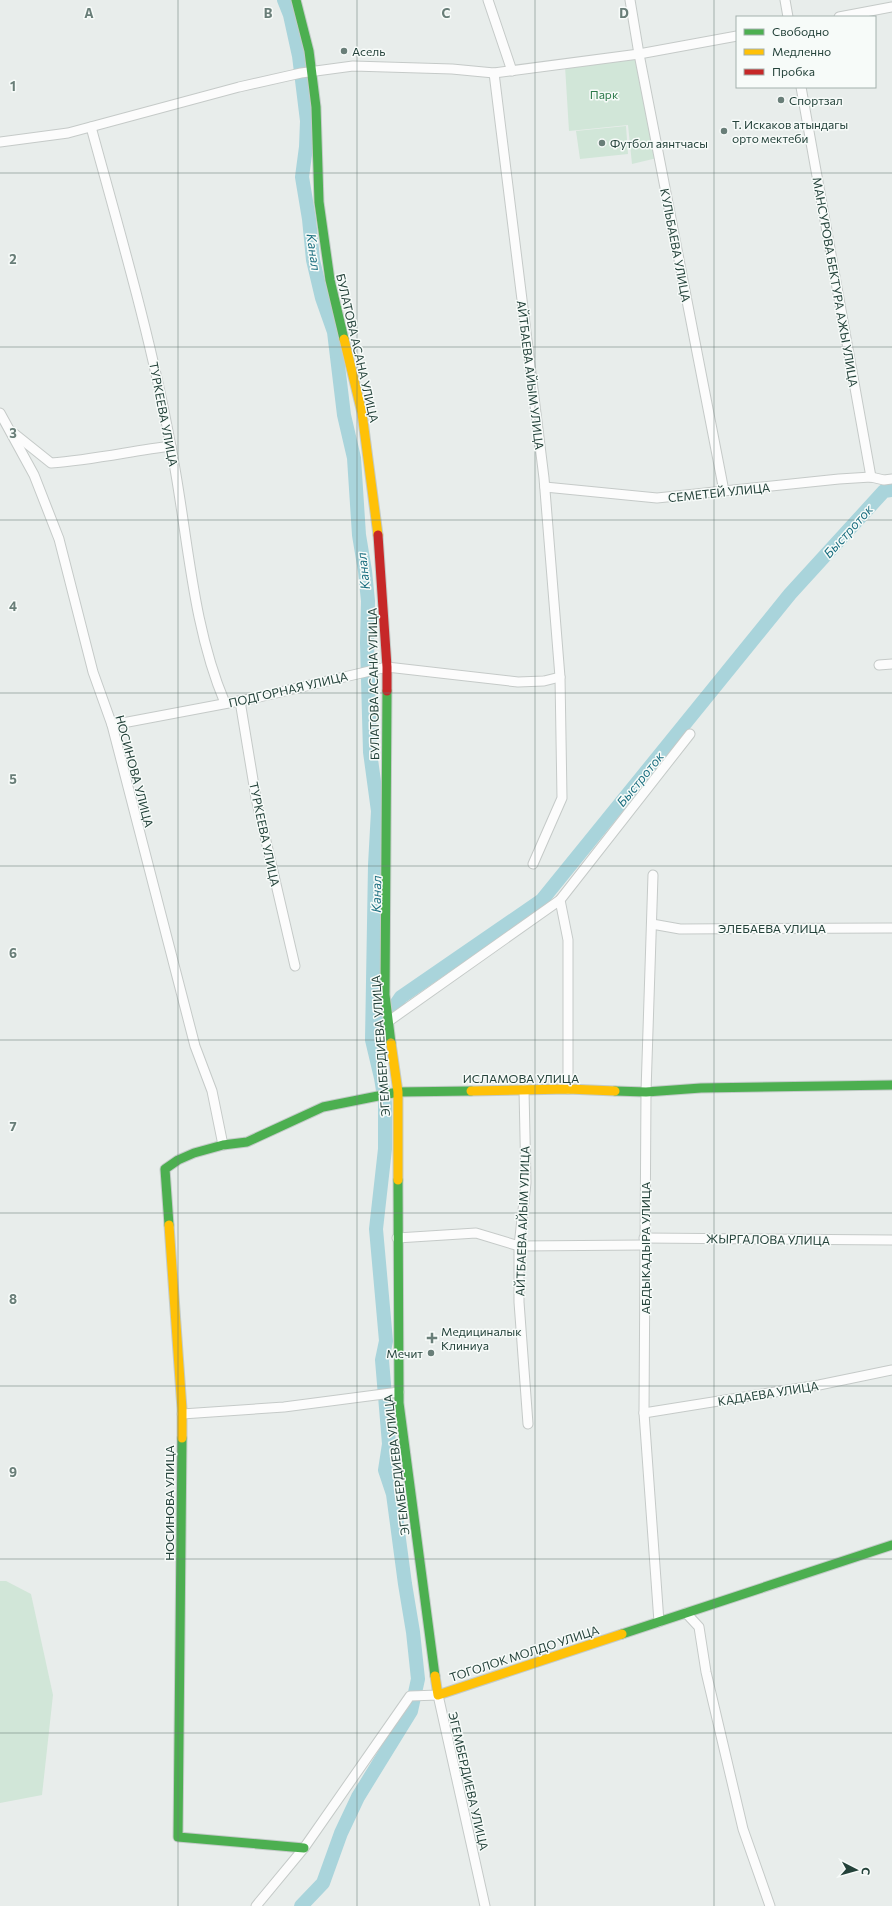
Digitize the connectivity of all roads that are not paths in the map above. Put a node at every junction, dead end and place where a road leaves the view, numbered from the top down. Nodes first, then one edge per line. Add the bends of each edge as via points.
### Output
1 (296, 0) edge
2 (488, 0) edge
3 (630, 0) edge
4 (785, 0) edge
5 (892, 7) edge
6 (788, 16) edge
7 (844, 16) edge
8 (736, 36) edge
9 (639, 54) junction
10 (512, 71) junction
11 (312, 72) junction
12 (494, 73) junction
13 (801, 88) edge
14 (91, 127) junction
15 (0, 142) edge
16 (0, 413) edge
17 (10, 430) junction
18 (171, 446) junction
19 (871, 477) junction
20 (892, 479) edge
21 (545, 487) junction
22 (724, 490) junction
23 (892, 664) edge
24 (879, 665) dead end
25 (387, 667) junction
26 (560, 677) junction
27 (240, 701) junction
28 (225, 703) junction
29 (112, 725) junction
30 (690, 734) dead end
31 (387, 823) joint
32 (533, 864) dead end
33 (653, 874) dead end
34 (560, 900) junction
35 (652, 924) junction
36 (892, 928) edge
37 (295, 966) dead end
38 (389, 1021) junction
39 (892, 1085) edge
40 (568, 1089) junction
41 (524, 1090) junction
42 (398, 1092) junction
43 (646, 1092) junction
44 (223, 1145) junction
45 (164, 1169) joint
46 (397, 1238) junction
47 (892, 1240) edge
48 (644, 1241) junction
49 (518, 1246) junction
50 (892, 1370) edge
51 (399, 1392) junction
52 (644, 1413) junction
53 (182, 1414) junction
54 (528, 1424) dead end
55 (892, 1545) edge
56 (686, 1613) junction
57 (659, 1622) junction
58 (438, 1695) junction
59 (304, 1848) junction
60 (256, 1906) edge
61 (485, 1906) edge
62 (770, 1906) edge

1 - 11 street, БУЛАТОВА АСАНА УЛИЦА
2 - 10 street
3 - 9 street, КУЛЬБАЕВА УЛИЦА
4 - 6 street
5 - 7 street
8 - 9 street
9 - 10 street
9 - 22 street, КУЛЬБАЕВА УЛИЦА
10 - 12 street
11 - 12 street via 353,66
11 - 14 street via 239,87
11 - 25 street, БУЛАТОВА АСАНА УЛИЦА via 316,107 319,202 330,280 362,413 380,549
12 - 21 street, АЙТБАЕВА АЙЫМ УЛИЦА
13 - 19 street, МАНСУРОВА БЕКТУРА АЖЫ УЛИЦА
14 - 15 street via 68,133
14 - 18 street, ТУРКЕЕВА УЛИЦА via 151,348
16 - 17 street, НОСИНОВА УЛИЦА
17 - 18 street via 52,463 82,461
17 - 29 street, НОСИНОВА УЛИЦА via 34,475 59,539 93,672
18 - 28 street, ТУРКЕЕВА УЛИЦА via 206,650
19 - 20 street, СЕМЕТЕЙ УЛИЦА
19 - 22 street, СЕМЕТЕЙ УЛИЦА
21 - 22 street, СЕМЕТЕЙ УЛИЦА via 656,498
21 - 26 street, АЙТБАЕВА АЙЫМ УЛИЦА
23 - 24 street
25 - 26 street, ПОДГОРНАЯ УЛИЦА via 518,682 544,681
25 - 27 street, ПОДГОРНАЯ УЛИЦА
25 - 31 street, БУЛАТОВА АСАНА УЛИЦА
26 - 32 street, АЙТБАЕВА АЙЫМ УЛИЦА via 562,798
27 - 28 street, ПОДГОРНАЯ УЛИЦА
27 - 37 street, ТУРКЕЕВА УЛИЦА via 256,798
28 - 29 street, ПОДГОРНАЯ УЛИЦА
29 - 44 street, НОСИНОВА УЛИЦА via 195,1046 212,1091
30 - 34 street
31 - 38 street, ЭГЕМБЕРДИЕВА УЛИЦА via 386,994
33 - 35 street, АБДЫКАДЫРА УЛИЦА
34 - 38 street
34 - 40 street via 568,940
35 - 36 street, ЭЛЕБАЕВА УЛИЦА via 680,928
35 - 43 street, АБДЫКАДЫРА УЛИЦА
38 - 42 street, ЭГЕМБЕРДИЕВА УЛИЦА
39 - 43 street, ИСЛАМОВА УЛИЦА via 702,1088
40 - 41 street, ИСЛАМОВА УЛИЦА
40 - 43 street, ИСЛАМОВА УЛИЦА
41 - 42 street, ИСЛАМОВА УЛИЦА
41 - 49 street, АЙТБАЕВА АЙЫМ УЛИЦА via 526,1183
42 - 44 street, ИСЛАМОВА УЛИЦА via 323,1107 248,1142
42 - 46 street, ЭГЕМБЕРДИЕВА УЛИЦА
43 - 48 street, АБДЫКАДЫРА УЛИЦА
44 - 45 street, ИСЛАМОВА УЛИЦА via 194,1153
45 - 53 street, НОСИНОВА УЛИЦА
46 - 49 street, ЖЫРГАЛОВА УЛИЦА via 476,1233
46 - 51 street, ЭГЕМБЕРДИЕВА УЛИЦА
47 - 48 street, ЖЫРГАЛОВА УЛИЦА
48 - 49 street, ЖЫРГАЛОВА УЛИЦА
48 - 52 street, АБДЫКАДЫРА УЛИЦА
49 - 54 street, АЙТБАЕВА АЙЫМ УЛИЦА via 519,1302
50 - 52 street, КАДАЕВА УЛИЦА via 819,1385
51 - 53 street via 284,1407
51 - 58 street, ЭГЕМБЕРДИЕВА УЛИЦА
52 - 57 street, АБДЫКАДЫРА УЛИЦА
53 - 59 street, НОСИНОВА УЛИЦА via 178,1838
55 - 56 street, ТОГОЛОК МОЛДО УЛИЦА
56 - 57 street, ТОГОЛОК МОЛДО УЛИЦА
56 - 62 street via 698,1627 742,1829
57 - 58 street, ТОГОЛОК МОЛДО УЛИЦА
58 - 59 street, ТОГОЛОК МОЛДО УЛИЦА via 410,1696
58 - 61 street, ЭГЕМБЕРДИЕВА УЛИЦА
59 - 60 street, ТОГОЛОК МОЛДО УЛИЦА

